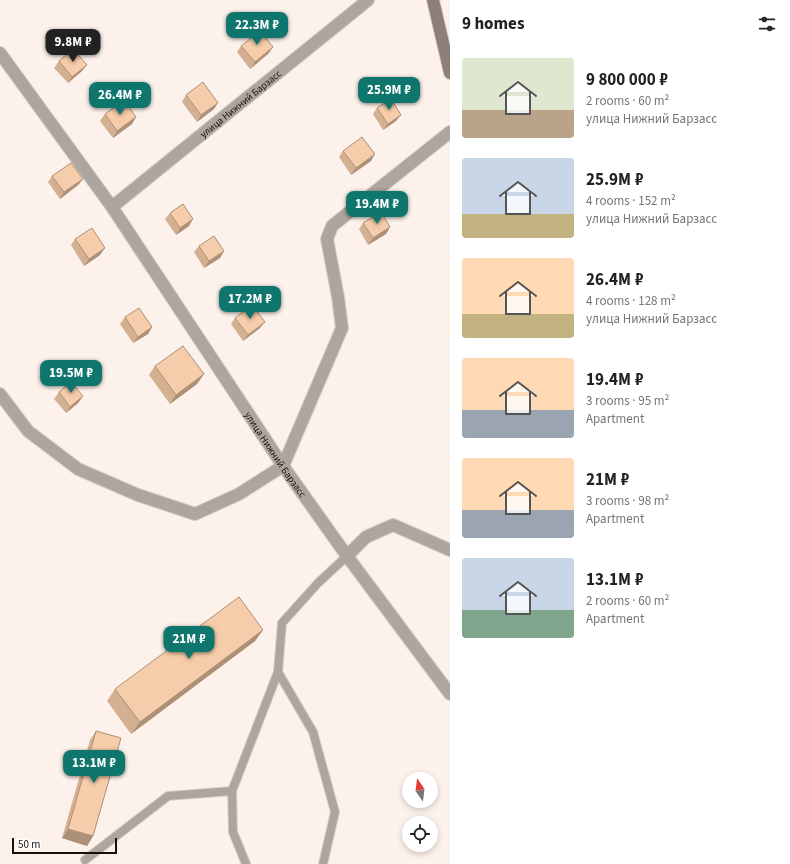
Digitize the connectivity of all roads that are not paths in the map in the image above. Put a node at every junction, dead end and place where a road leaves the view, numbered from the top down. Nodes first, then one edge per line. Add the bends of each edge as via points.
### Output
1 (368, 0) edge
2 (433, 0) edge
3 (0, 53) edge
4 (450, 73) edge
5 (450, 132) edge
6 (112, 207) junction
7 (0, 394) edge
8 (283, 466) junction
9 (450, 550) edge
10 (347, 556) junction
11 (278, 672) junction
12 (450, 694) edge
13 (232, 791) junction
14 (85, 860) dead end
15 (246, 864) edge
16 (323, 864) edge

1 - 6 street, улица Нижний Барзасс
2 - 4 main road
3 - 6 street, улица Нижний Барзасс
5 - 8 street via 332,226 327,239 342,328
6 - 8 street, улица Нижний Барзасс
7 - 8 street via 28,431 78,469 138,495 195,514 239,494
8 - 10 street, улица Нижний Барзасс
9 - 10 street via 393,525 366,537
10 - 11 lane via 318,583 282,623
10 - 12 street, улица Нижний Барзасс
11 - 13 lane
11 - 16 lane via 313,732 335,812
13 - 14 lane via 168,796
13 - 15 lane via 234,832

